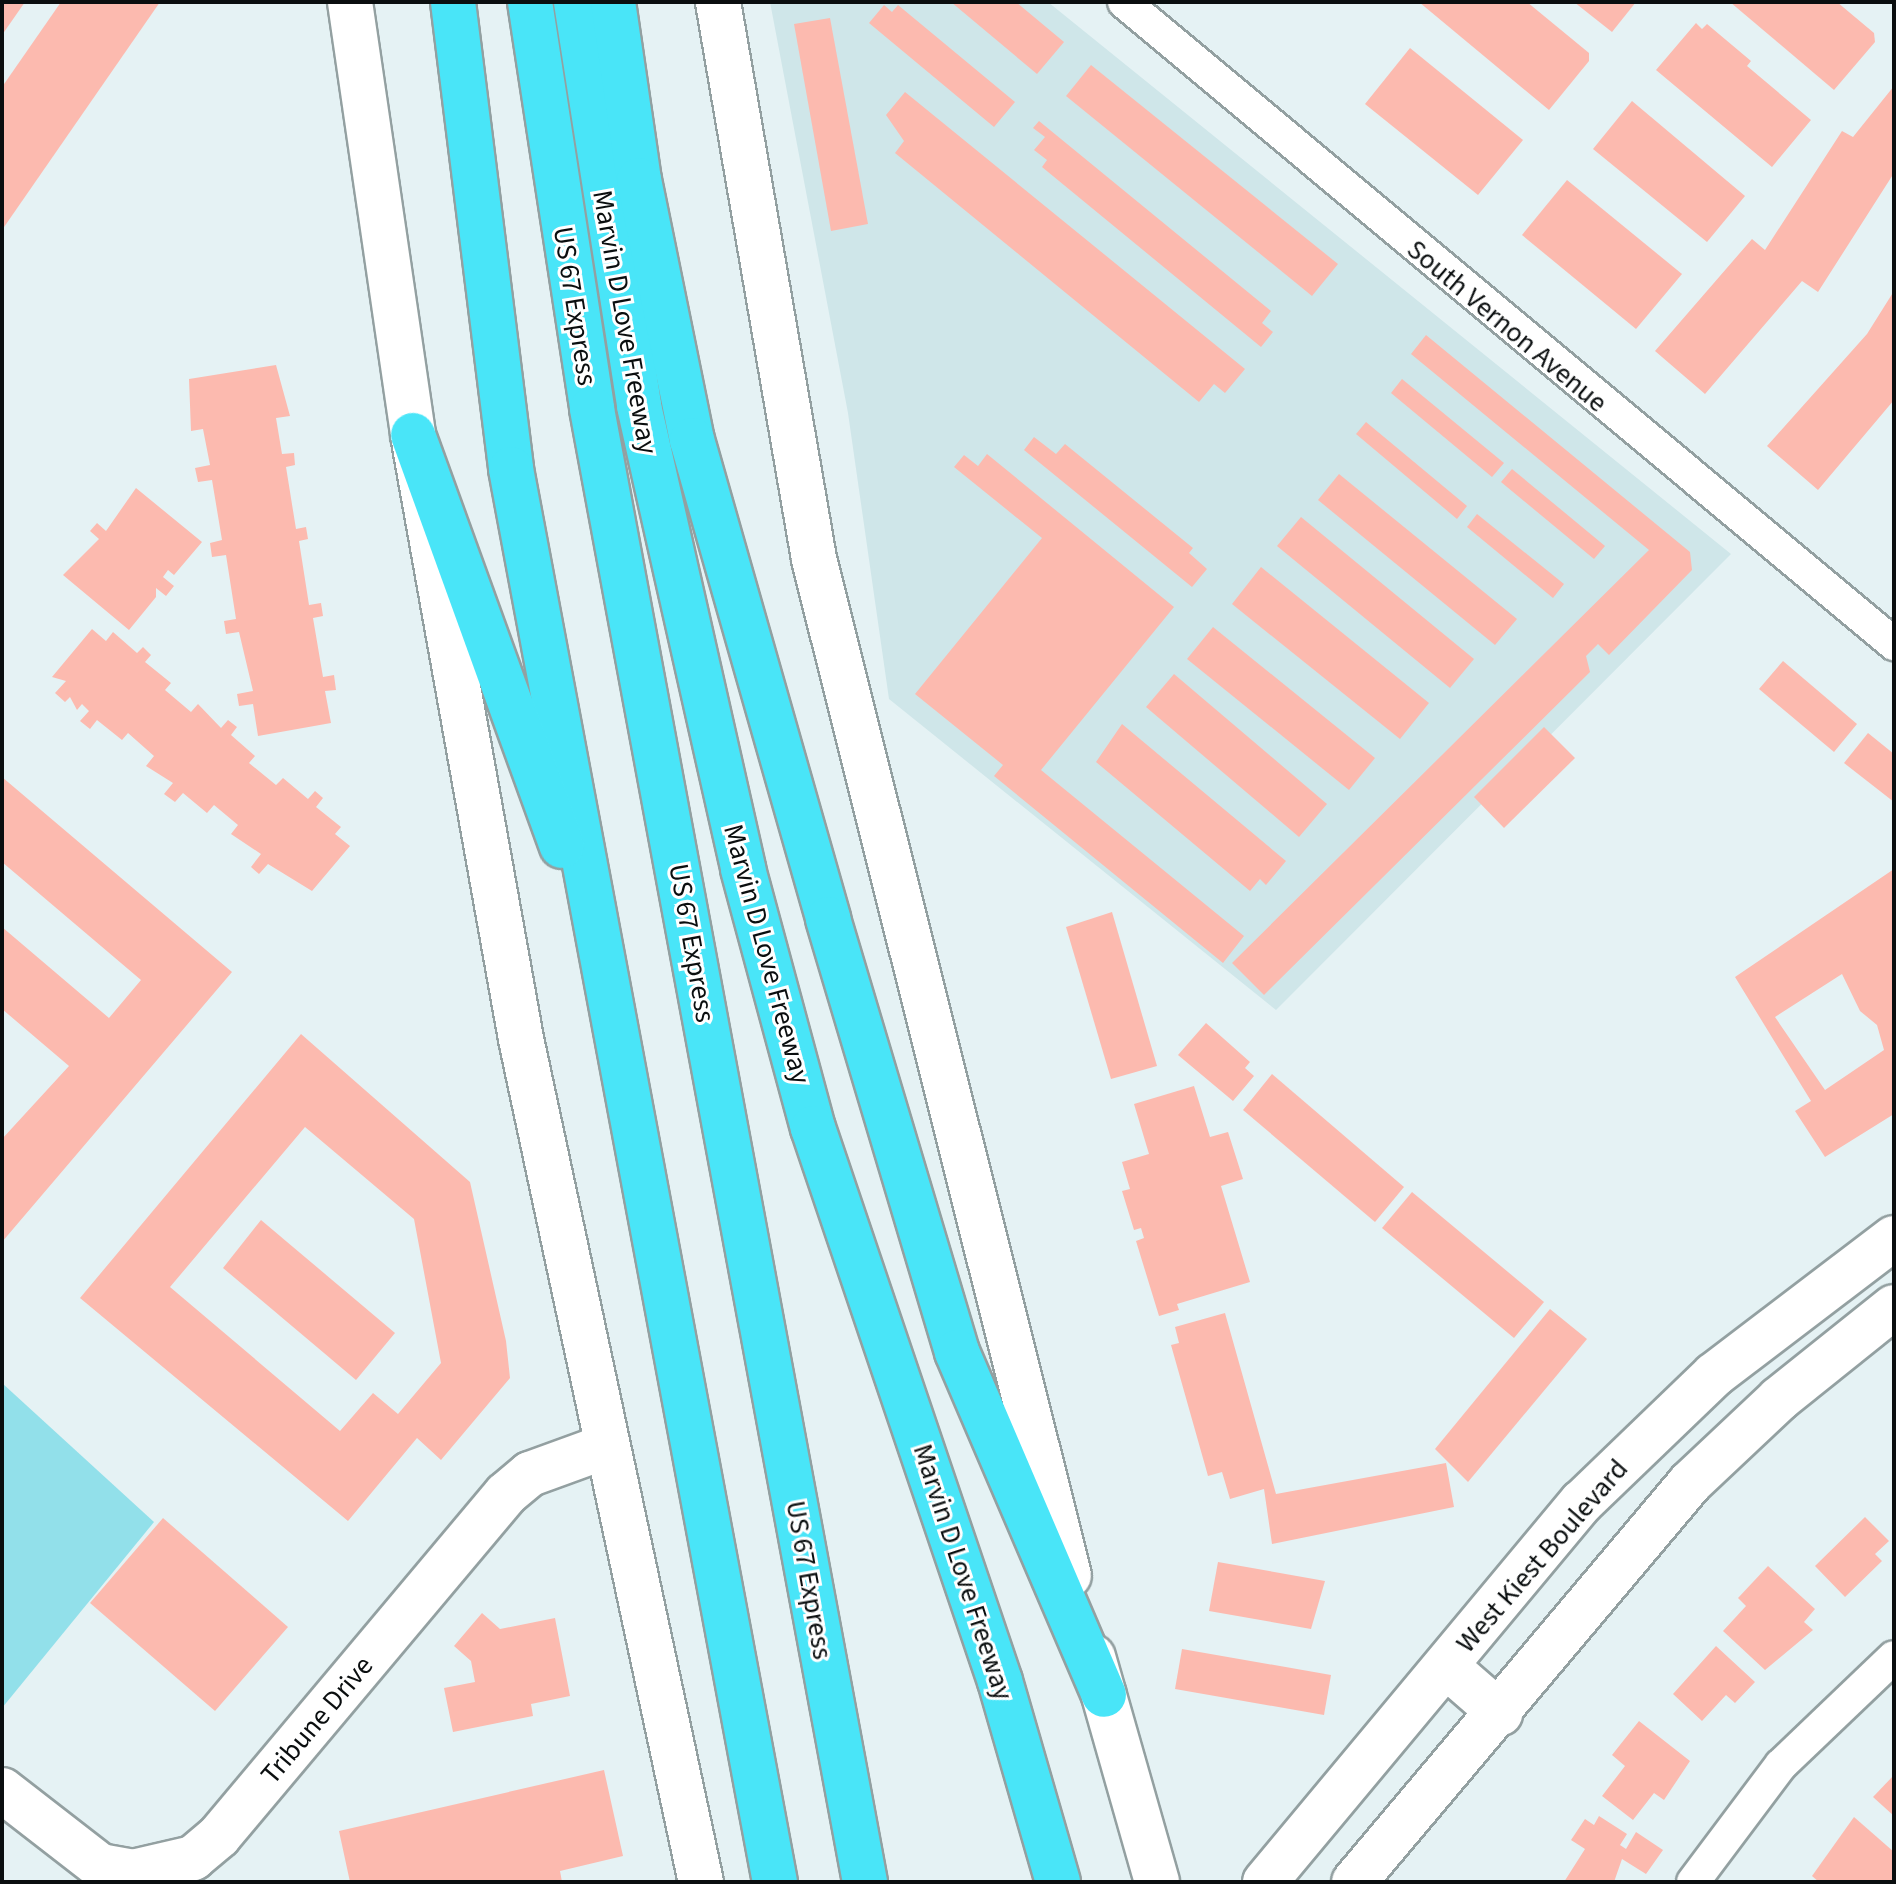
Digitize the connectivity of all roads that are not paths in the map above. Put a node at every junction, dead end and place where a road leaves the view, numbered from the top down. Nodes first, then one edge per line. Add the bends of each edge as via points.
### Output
1 (350, 2) edge
2 (453, 2) edge
3 (530, 2) edge
4 (576, 2) edge
5 (613, 2) edge
6 (718, 2) edge
7 (1124, 2) edge
8 (413, 435) junction
9 (1894, 644) edge
10 (608, 968) junction
11 (1894, 1238) edge
12 (1849, 1266) junction
13 (1890, 1309) edge
14 (604, 1447) junction
15 (1894, 1657) edge
16 (1446, 1666) junction
17 (1104, 1695) junction
18 (1500, 1713) junction
19 (2, 1790) edge
20 (701, 1882) edge
21 (775, 1882) edge
22 (865, 1882) edge
23 (1058, 1882) edge
24 (1157, 1882) edge
25 (1265, 1882) edge
26 (1354, 1882) edge
27 (1693, 1882) edge

1 - 8 main road
2 - 10 highway via 511,469
3 - 22 highway, US 67 Express via 592,409
4 - 23 highway, Marvin D Love Freeway via 639,406 743,869 813,1128 990,1651
5 - 17 highway via 639,180 692,440 828,919 957,1352
6 - 17 main road via 814,559 1042,1483
7 - 9 street, South Vernon Avenue
8 - 10 highway
8 - 14 main road via 521,1039
10 - 21 highway
11 - 12 main road, West Kiest Boulevard
12 - 13 main road
12 - 16 main road, West Kiest Boulevard via 1714,1375 1582,1502
13 - 18 main road via 1779,1399 1690,1483
14 - 19 main road, Tribune Drive via 530,1474 506,1494 219,1836 193,1858 133,1872 100,1866
14 - 20 main road
15 - 27 street via 1781,1765
16 - 18 main road
16 - 25 main road, West Kiest Boulevard
17 - 24 main road
18 - 26 main road

